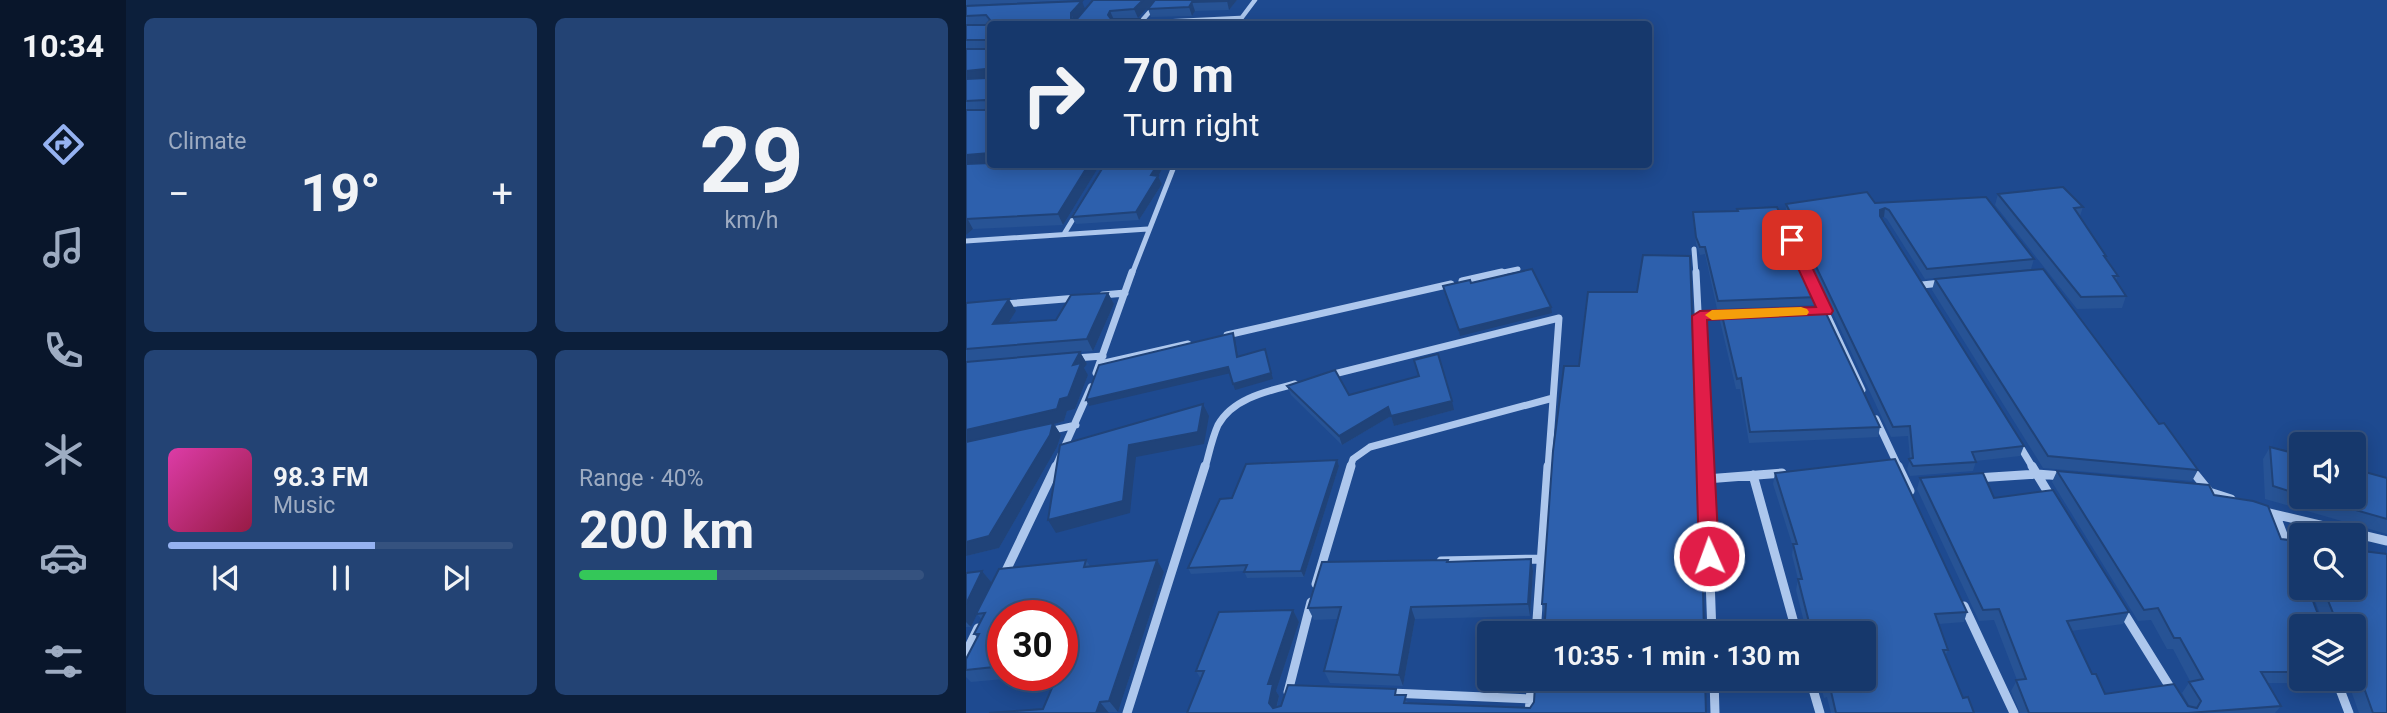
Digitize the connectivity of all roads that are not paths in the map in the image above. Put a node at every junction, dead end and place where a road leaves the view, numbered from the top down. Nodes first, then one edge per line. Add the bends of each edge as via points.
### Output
1 (1160, 0) edge
2 (1255, 0) edge
3 (1240, 18) junction
4 (1142, 21) edge
5 (1190, 21) edge
6 (1238, 21) edge
7 (1173, 168) edge
8 (1085, 200) edge
9 (1781, 216) edge
10 (1148, 229) junction
11 (1064, 234) junction
12 (966, 241) edge
13 (1694, 249) edge
14 (1518, 269) edge
15 (1915, 274) edge
16 (1948, 282) edge
17 (1922, 285) junction
18 (1125, 293) junction
19 (1098, 296) edge
20 (1085, 297) edge
21 (1929, 297) edge
22 (992, 305) edge
23 (1825, 311) junction
24 (1811, 312) edge
25 (1742, 314) edge
26 (1700, 316) junction
27 (1221, 337) edge
28 (1194, 343) edge
29 (1062, 359) edge
30 (1101, 360) junction
31 (1321, 377) edge
32 (1308, 381) edge
33 (1553, 398) junction
34 (1867, 399) edge
35 (1872, 412) edge
36 (1076, 425) junction
37 (1039, 433) edge
38 (2015, 439) edge
39 (2183, 458) edge
40 (1896, 462) junction
41 (1883, 463) edge
42 (1792, 472) edge
43 (2037, 474) junction
44 (1753, 475) junction
45 (2076, 478) edge
46 (1706, 479) junction
47 (1971, 479) edge
48 (1919, 482) edge
49 (1906, 483) junction
50 (2195, 489) edge
51 (2208, 490) junction
52 (1912, 495) edge
53 (2242, 503) edge
54 (2058, 508) edge
55 (2253, 508) edge
56 (2276, 516) junction
57 (2387, 541) edge
58 (2289, 551) edge
59 (1542, 559) junction
60 (1432, 562) edge
61 (1335, 564) edge
62 (1321, 565) junction
63 (1001, 581) edge
64 (1957, 592) edge
65 (2115, 599) edge
66 (983, 617) edge
67 (1537, 621) edge
68 (1711, 621) edge
69 (1793, 621) edge
70 (966, 653) edge
71 (1289, 688) junction
72 (1302, 689) edge
73 (1531, 691) edge
74 (1714, 691) edge
75 (1814, 691) edge
76 (2341, 691) edge
77 (1383, 693) edge
78 (1531, 699) junction
79 (1286, 701) edge
80 (2179, 702) edge
81 (1126, 713) edge
82 (1529, 713) edge
83 (1715, 713) edge
84 (1820, 713) edge
85 (2014, 713) edge
86 (2349, 713) edge

1 - 4 street
2 - 3 street
3 - 5 street
3 - 6 street
7 - 10 street
8 - 11 street
9 - 23 street
10 - 11 street
10 - 18 street
11 - 12 street
13 - 26 street
14 - 27 street
15 - 17 street
16 - 17 street
17 - 21 street
18 - 19 street
18 - 30 street
20 - 22 street
23 - 24 street
23 - 34 street
25 - 26 street
26 - 46 street
28 - 30 street
29 - 30 street
30 - 36 street
31 - 33 street via 1559,318
32 - 81 street via 1255,394 1225,415 1218,426
33 - 59 street
33 - 62 street via 1358,453
35 - 40 street
36 - 37 street
36 - 63 street
38 - 43 street
39 - 51 street
40 - 41 street
40 - 49 street
42 - 44 street
43 - 45 street
43 - 47 street
43 - 54 street
44 - 46 street
44 - 69 street
46 - 68 street
48 - 49 street
49 - 52 street
50 - 51 street
51 - 53 street
55 - 56 street
56 - 57 street
56 - 58 street
59 - 60 street
59 - 67 street
61 - 62 street
62 - 71 street
64 - 85 street
65 - 80 street
66 - 70 street
71 - 72 street
71 - 79 street
73 - 78 street
74 - 83 street
75 - 84 street
76 - 86 street
77 - 78 street
78 - 82 street

